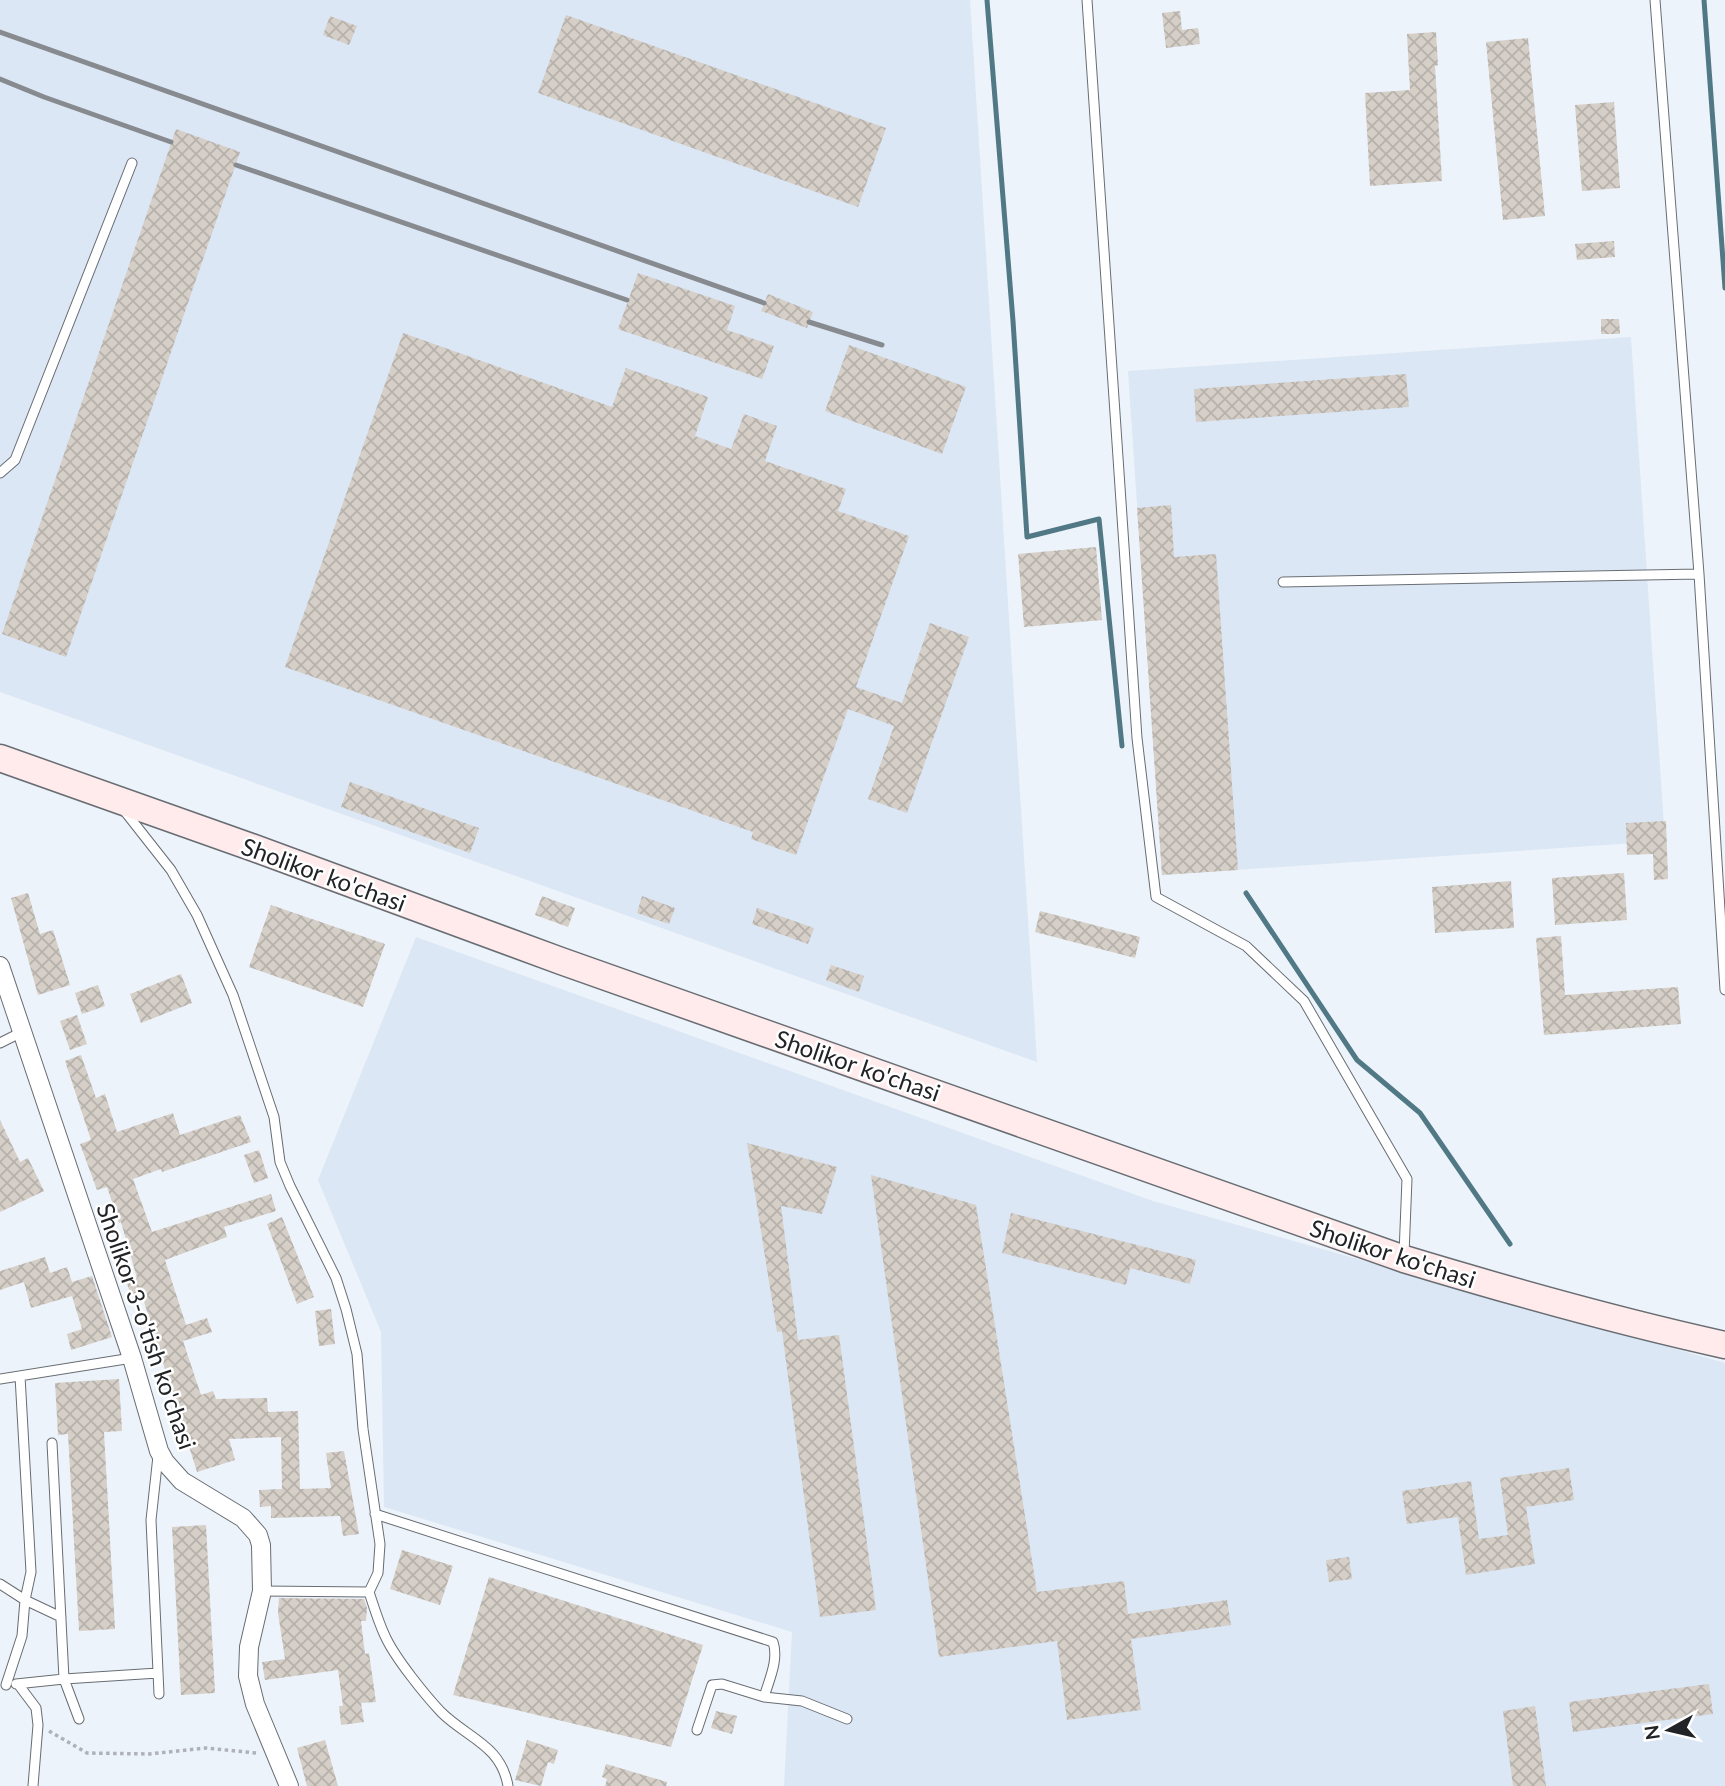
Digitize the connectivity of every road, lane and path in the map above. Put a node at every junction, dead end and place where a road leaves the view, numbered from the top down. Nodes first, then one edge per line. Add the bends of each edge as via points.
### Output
1 (1087, 0) edge
2 (1655, 0) edge
3 (132, 163) dead end
4 (0, 473) edge
5 (1699, 573) junction
6 (1283, 582) dead end
7 (0, 758) edge
8 (115, 799) junction
9 (0, 966) edge
10 (1725, 990) edge
11 (22, 1032) junction
12 (0, 1043) edge
13 (1404, 1259) junction
14 (1725, 1345) edge
15 (132, 1358) junction
16 (20, 1376) junction
17 (0, 1379) edge
18 (52, 1443) dead end
19 (159, 1451) junction
20 (375, 1514) junction
21 (0, 1584) edge
22 (262, 1591) junction
23 (369, 1592) junction
24 (25, 1600) junction
25 (61, 1617) junction
26 (158, 1673) junction
27 (64, 1679) junction
28 (18, 1684) junction
29 (3, 1685) edge
30 (159, 1694) dead end
31 (764, 1697) junction
32 (79, 1718) dead end
33 (847, 1719) dead end
34 (38, 1725) junction
35 (697, 1730) dead end
36 (275, 1755) junction
37 (33, 1786) edge
38 (289, 1786) edge
39 (508, 1786) edge

1 - 13 lane via 1136,724 1156,897 1246,946 1304,1001 1407,1179
2 - 5 lane
3 - 4 lane via 15,460
5 - 6 lane
5 - 10 lane
7 - 8 street, Sholikor ko'chasi
8 - 13 street, Sholikor ko'chasi
8 - 20 lane via 171,870 197,915 233,995 274,1118 280,1162 289,1186 336,1278 357,1354
9 - 11 street, Sholikor 3-o'tish ko'chasi
11 - 12 lane
11 - 15 street, Sholikor 3-o'tish ko'chasi
13 - 14 street, Sholikor ko'chasi via 1544,1301
15 - 16 lane
15 - 19 street, Sholikor 3-o'tish ko'chasi
16 - 17 lane
16 - 24 lane via 31,1572
18 - 25 lane
19 - 22 street, Sholikor 3-o'tish ko'chasi via 182,1481 243,1518 258,1535
19 - 26 lane via 151,1520
20 - 23 lane via 378,1573
20 - 31 lane via 767,1639 776,1651
21 - 24 lane
22 - 23 lane
22 - 36 street, Sholikor 3-o'tish ko'chasi via 249,1647 248,1676
23 - 39 lane via 386,1640 442,1713 491,1749
24 - 25 lane
24 - 29 lane via 22,1636
25 - 27 lane
26 - 27 lane
26 - 30 lane
27 - 28 lane
27 - 32 lane
28 - 29 lane
28 - 34 lane via 36,1708
31 - 33 lane via 802,1701
31 - 35 lane via 712,1685
34 - 36 path via 87,1753 149,1754 206,1748
34 - 37 lane
36 - 38 street, Sholikor 3-o'tish ko'chasi

